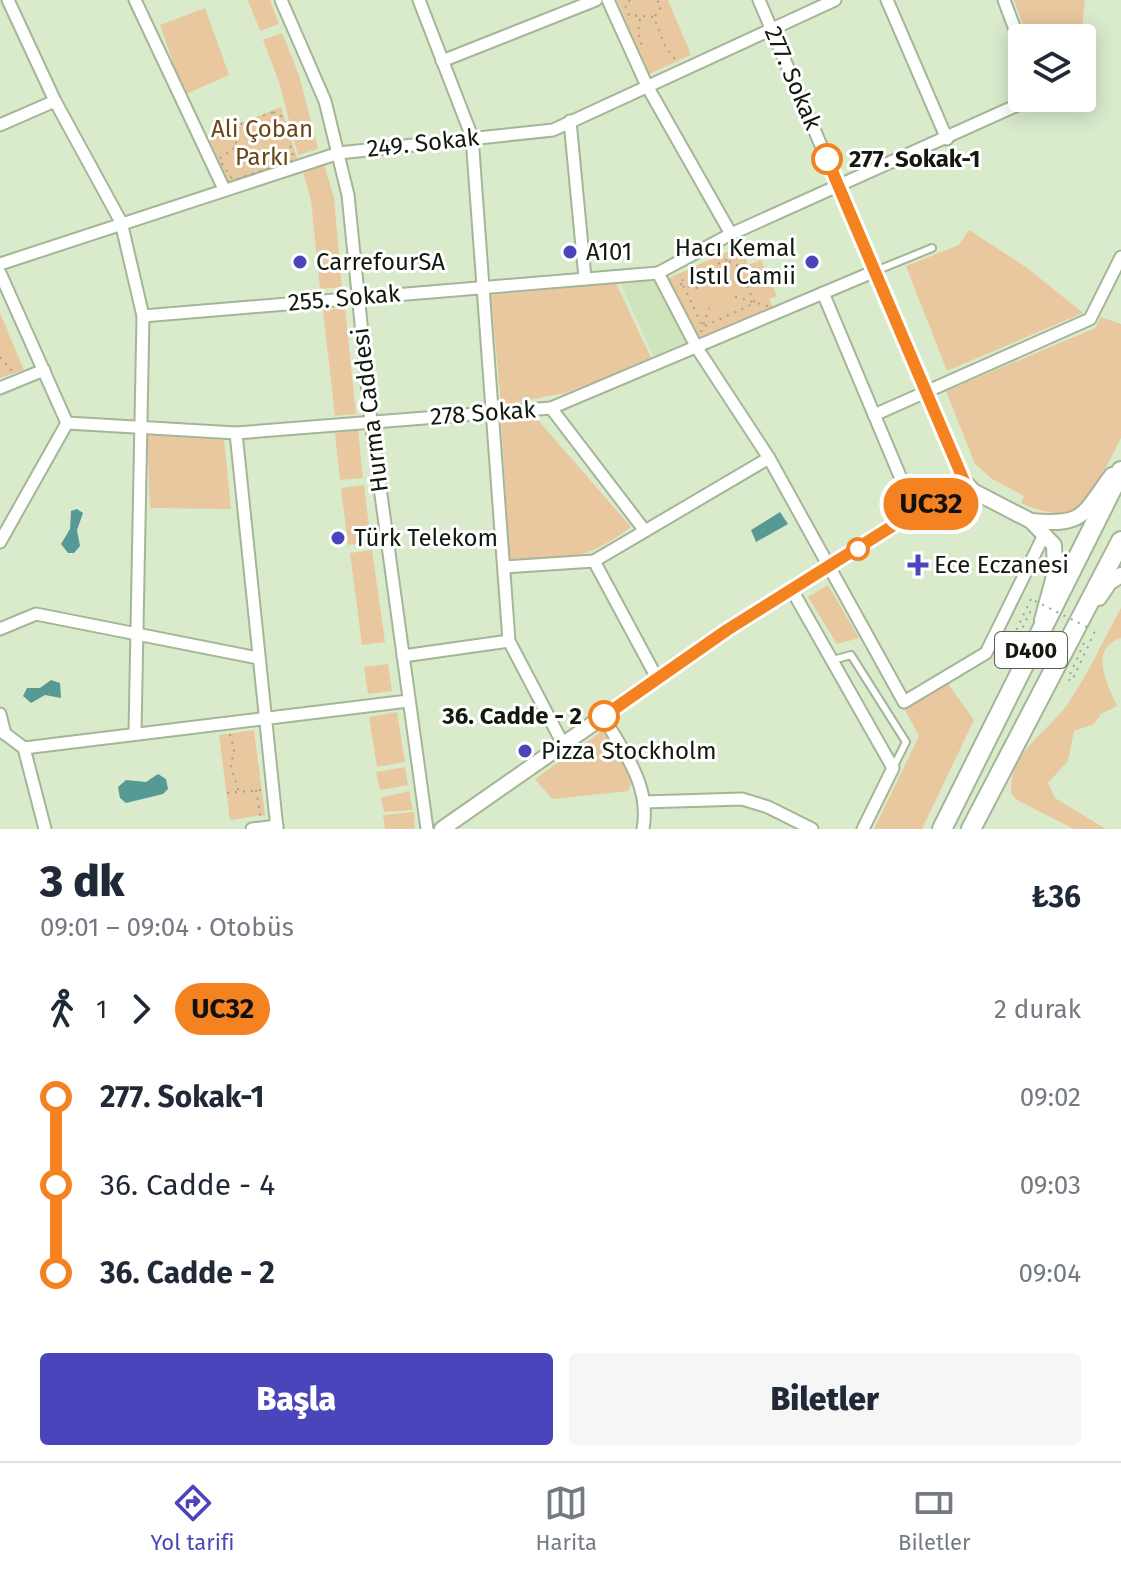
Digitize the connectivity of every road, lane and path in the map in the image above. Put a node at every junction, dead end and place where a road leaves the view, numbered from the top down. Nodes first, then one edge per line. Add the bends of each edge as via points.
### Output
1 (8, 0) edge
2 (135, 0) edge
3 (281, 0) edge
4 (419, 0) edge
5 (596, 0) edge
6 (608, 0) edge
7 (630, 0) edge
8 (657, 0) edge
9 (759, 0) edge
10 (835, 0) edge
11 (887, 0) edge
12 (1004, 0) edge
13 (641, 17) junction
14 (654, 17) junction
15 (1013, 24) edge
16 (772, 29) junction
17 (633, 56) junction
18 (442, 61) junction
19 (681, 70) junction
20 (647, 86) junction
21 (55, 101) junction
22 (1008, 110) edge
23 (570, 121) junction
24 (0, 125) edge
25 (233, 132) junction
26 (472, 137) junction
27 (947, 139) junction
28 (203, 142) junction
29 (339, 153) junction
30 (838, 185) junction
31 (224, 189) junction
32 (121, 222) junction
33 (730, 235) junction
34 (932, 248) dead end
35 (733, 257) junction
36 (1121, 257) edge
37 (0, 264) edge
38 (873, 272) junction
39 (0, 273) edge
40 (658, 273) junction
41 (585, 278) junction
42 (726, 278) dead end
43 (680, 283) junction
44 (664, 284) junction
45 (484, 285) junction
46 (700, 289) dead end
47 (823, 293) junction
48 (357, 297) junction
49 (735, 297) dead end
50 (755, 303) junction
51 (709, 308) dead end
52 (776, 314) junction
53 (143, 316) junction
54 (703, 327) junction
55 (696, 345) junction
56 (0, 357) edge
57 (44, 370) junction
58 (20, 380) junction
59 (0, 388) edge
60 (925, 394) junction
61 (551, 408) junction
62 (491, 412) junction
63 (874, 415) junction
64 (371, 422) junction
65 (67, 423) junction
66 (141, 428) junction
67 (236, 433) junction
68 (769, 458) junction
69 (1121, 468) edge
70 (964, 481) junction
71 (919, 511) junction
72 (1031, 521) junction
73 (645, 531) junction
74 (1044, 535) junction
75 (1121, 541) edge
76 (0, 542) edge
77 (594, 561) junction
78 (830, 566) junction
79 (505, 567) junction
80 (1121, 575) edge
81 (792, 590) junction
82 (1031, 599) dead end
83 (1087, 609) junction
84 (0, 629) edge
85 (1095, 631) dead end
86 (136, 632) junction
87 (1039, 632) junction
88 (509, 641) junction
89 (403, 656) junction
90 (258, 658) junction
91 (831, 660) junction
92 (658, 680) junction
93 (408, 701) junction
94 (0, 714) edge
95 (265, 717) junction
96 (603, 717) junction
97 (228, 721) junction
98 (2, 732) edge
99 (135, 732) junction
100 (563, 744) junction
101 (24, 748) junction
102 (976, 756) junction
103 (1005, 766) junction
104 (893, 768) junction
105 (256, 790) junction
106 (262, 790) dead end
107 (239, 792) junction
108 (227, 793) dead end
109 (644, 802) junction
110 (267, 828) edge
111 (45, 829) edge
112 (427, 829) edge
113 (442, 829) edge
114 (643, 829) edge
115 (812, 829) edge
116 (863, 829) edge
117 (935, 829) edge
118 (942, 829) edge
119 (971, 829) edge
120 (982, 829) edge

1 - 21 street
2 - 28 street
3 - 29 street, Hurma Caddesi via 325,101
4 - 18 street
5 - 18 street
6 - 17 street
7 - 13 path via 625,5 629,15
8 - 14 path via 661,7
9 - 16 street, 277. Sokak
10 - 16 street, 249. Sokak
11 - 27 street
12 - 15 street
13 - 14 path
13 - 17 path via 642,48
14 - 19 path
16 - 19 street, 249. Sokak
16 - 30 street, 277. Sokak
17 - 20 street
18 - 26 street
19 - 20 street, 249. Sokak
20 - 23 street, 249. Sokak
20 - 33 street
21 - 24 street
21 - 32 street
22 - 27 street, 255. Sokak
23 - 26 street, 249. Sokak via 553,130
23 - 41 street
25 - 25 path via 235,126 273,112 281,116 292,161 233,180 219,159 237,146
25 - 28 path
26 - 29 street, 249. Sokak
26 - 45 street
27 - 30 street, 255. Sokak
28 - 31 street
29 - 31 street, 249. Sokak
29 - 48 street, Hurma Caddesi
30 - 33 street, 255. Sokak
30 - 38 street, 277. Sokak
31 - 32 street, 249. Sokak
32 - 37 street, 249. Sokak
32 - 53 street
33 - 35 path via 736,248
33 - 40 street, 255. Sokak
34 - 38 lane
35 - 42 path
35 - 43 path
35 - 50 path
36 - 60 street via 1090,319
38 - 47 street, 278 Sokak
38 - 60 street, 277. Sokak
39 - 57 street
40 - 41 street, 255. Sokak
40 - 44 street
41 - 45 street, 255. Sokak
43 - 44 path
43 - 46 path
43 - 54 path
44 - 55 street
45 - 48 street, 255. Sokak
45 - 62 street
47 - 52 street, 278 Sokak
47 - 63 street
48 - 53 street, 255. Sokak
48 - 64 street, Hurma Caddesi
49 - 50 path
50 - 52 path via 773,307
50 - 54 path
51 - 54 path
52 - 55 street, 278 Sokak
53 - 66 street
54 - 55 path
55 - 61 street, 278 Sokak
55 - 68 street
56 - 58 path
57 - 58 street
57 - 65 street
58 - 59 street
60 - 63 street
60 - 70 street, 277. Sokak
61 - 62 street, 278 Sokak
61 - 73 street
62 - 64 street, 278 Sokak
62 - 79 street
63 - 71 street
64 - 67 street, 278 Sokak
64 - 89 street, Hurma Caddesi
65 - 66 street, 278 Sokak
65 - 76 street
66 - 67 street, 278 Sokak
66 - 86 street
67 - 90 street
68 - 73 street
68 - 78 street
69 - 72 street via 1081,516 1060,524
69 - 87 highway, D400
70 - 71 street
70 - 72 street
71 - 78 street
72 - 74 street
73 - 77 street
74 - 78 street via 986,653 904,702
74 - 87 street via 1054,545 1056,561
75 - 83 highway, D400
77 - 79 street
77 - 92 street
78 - 81 street
79 - 88 street
80 - 83 street
81 - 91 street
81 - 92 street
82 - 85 path, bridge via 1007,650 1011,652 1035,601 1091,629 1068,679 1072,681
83 - 103 highway, D400
84 - 86 street via 36,614
86 - 90 street
86 - 99 street
87 - 102 highway, D400
88 - 89 street
88 - 100 street
89 - 93 street, Hurma Caddesi
90 - 95 street
91 - 104 street
91 - 104 lane via 851,655 906,742
92 - 96 street
93 - 95 street
93 - 112 street, Hurma Caddesi
94 - 98 street
95 - 97 street
95 - 110 street
96 - 100 street
96 - 109 street via 636,772
97 - 99 street
97 - 107 path via 234,749 231,767
98 - 101 street
99 - 101 street
100 - 113 street
101 - 111 street
102 - 117 highway, D400
102 - 118 highway, D400
103 - 119 highway, D400
103 - 120 highway, D400
104 - 116 street
105 - 106 path
105 - 107 path
105 - 110 path
107 - 108 path
109 - 114 street
109 - 115 street via 742,799

